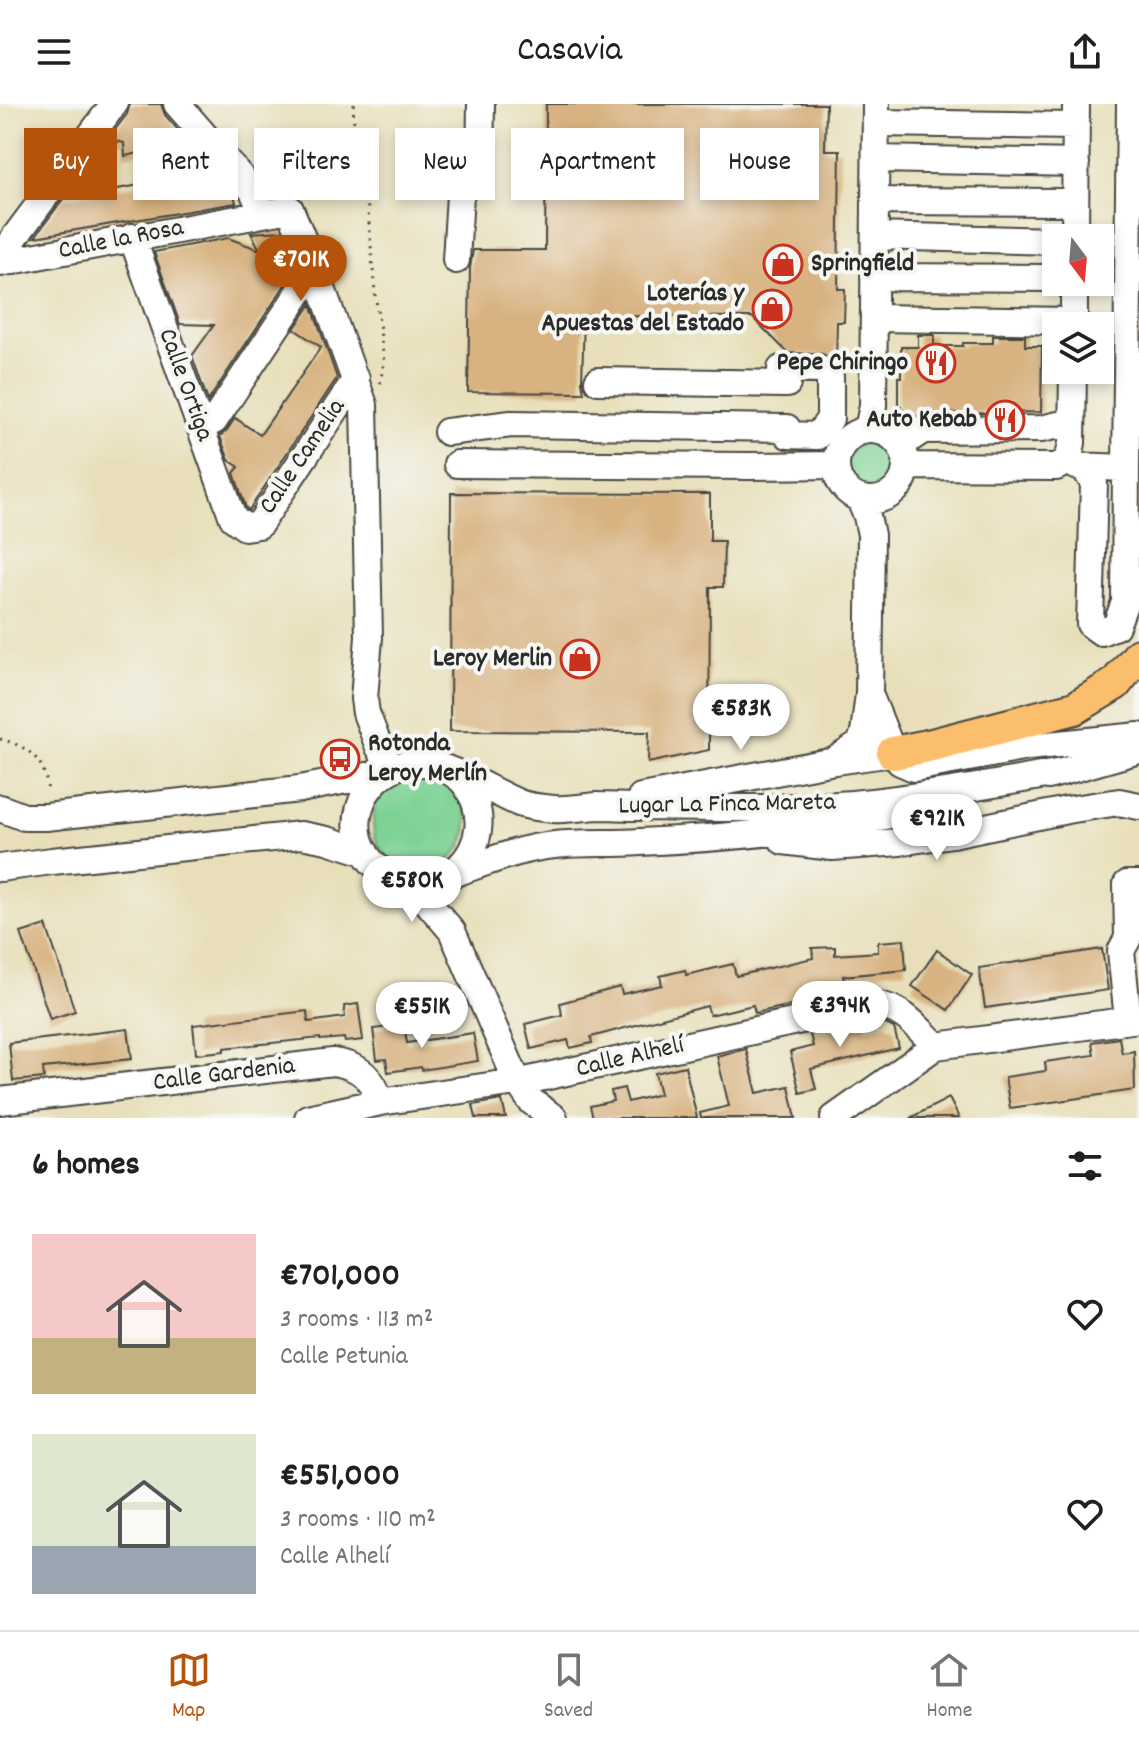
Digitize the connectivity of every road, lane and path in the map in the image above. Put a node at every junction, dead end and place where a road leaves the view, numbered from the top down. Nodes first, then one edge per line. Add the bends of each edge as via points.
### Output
1 (114, 104) edge
2 (177, 104) edge
3 (354, 104) edge
4 (481, 104) edge
5 (1130, 104) edge
6 (876, 113) edge
7 (1076, 115) edge
8 (876, 159) junction
9 (1076, 163) junction
10 (875, 201) junction
11 (1075, 202) junction
12 (263, 213) junction
13 (1075, 224) edge
14 (875, 236) junction
15 (132, 237) junction
16 (1042, 241) edge
17 (456, 260) dead end
18 (7, 262) edge
19 (315, 269) junction
20 (874, 277) junction
21 (1042, 278) edge
22 (874, 318) junction
23 (1042, 323) edge
24 (356, 379) junction
25 (598, 381) dead end
26 (1073, 384) edge
27 (364, 408) junction
28 (1072, 422) junction
29 (200, 426) junction
30 (868, 430) junction
31 (447, 432) dead end
32 (902, 454) junction
33 (457, 464) dead end
34 (1076, 464) junction
35 (836, 465) junction
36 (1126, 468) junction
37 (871, 498) junction
38 (245, 527) joint
39 (1139, 655) edge
40 (869, 694) junction
41 (1139, 736) edge
42 (0, 739) edge
43 (1139, 750) edge
44 (893, 753) junction
45 (835, 761) junction
46 (447, 769) junction
47 (387, 771) junction
48 (1062, 772) junction
49 (48, 803) dead end
50 (598, 806) junction
51 (1139, 806) edge
52 (0, 808) edge
53 (740, 836) junction
54 (365, 852) junction
55 (0, 868) edge
56 (448, 876) junction
57 (411, 883) junction
58 (1139, 884) edge
59 (1133, 917) edge
60 (452, 931) junction
61 (1133, 1011) edge
62 (936, 1046) junction
63 (517, 1081) junction
64 (0, 1101) edge
65 (380, 1102) junction
66 (308, 1118) edge
67 (554, 1118) edge
68 (834, 1118) edge

1 - 18 street via 11,242
2 - 12 street via 253,191
3 - 27 path via 384,361 381,383
4 - 17 street via 480,166 460,195
5 - 36 street
6 - 7 street
6 - 8 street
7 - 9 street
8 - 9 street
8 - 10 street
9 - 11 street
10 - 11 street
10 - 14 street
11 - 13 street
12 - 15 street, Calle la Rosa
12 - 19 street, Calle la Rosa via 290,209
14 - 16 street
14 - 20 street
15 - 18 street, Calle la Rosa
15 - 29 street, Calle Ortiga
19 - 24 street
19 - 29 street via 214,421
20 - 21 street
20 - 22 street
22 - 23 street
22 - 30 street
24 - 27 street
24 - 38 street, Calle Camelia via 259,525
25 - 31 street via 784,377 822,370 830,377 830,419 817,436 511,424
26 - 28 street
27 - 47 street via 369,637 364,699
28 - 32 street via 1041,429 923,430 908,440
28 - 34 street
29 - 38 street, Calle Ortiga via 233,518
30 - 32 street via 890,435
30 - 35 street via 842,445
32 - 34 street via 1056,467
32 - 37 street via 905,476 900,485 893,493
33 - 35 street
34 - 36 street
34 - 36 street via 1094,484 1090,624 1101,632 1116,626 1125,602
35 - 37 street via 849,493
37 - 40 street
39 - 44 main road via 1115,684 1075,708
40 - 44 street
40 - 45 street via 860,744
41 - 44 street via 1028,747 914,768
42 - 49 path via 35,755 46,777
43 - 48 street, Lugar La Finca Mareta
44 - 45 street
45 - 50 street
46 - 47 street, Lugar La Finca Mareta via 410,763
46 - 50 street, Lugar La Finca Mareta via 523,805 558,810
46 - 56 street via 464,782 480,820 467,860
47 - 52 street, Lugar La Finca Mareta via 300,789 46,817 24,817
47 - 54 street via 370,785 362,801 359,836
48 - 50 street, Lugar La Finca Mareta via 852,804 758,809
48 - 53 street, Lugar La Finca Mareta via 902,813
51 - 53 street via 1119,802 900,842 832,847
53 - 56 street, Lugar La Finca Mareta via 554,845
54 - 55 street via 301,835
54 - 57 street via 392,878
56 - 57 street, Lugar La Finca Mareta
56 - 60 street
57 - 60 street
58 - 59 street via 1127,884
59 - 61 street via 1121,951
60 - 63 street
61 - 62 street
62 - 63 street, Calle Alhelí via 901,1013 874,1004
62 - 68 street
63 - 65 street, Calle Alhelí
63 - 67 street via 531,1101
64 - 65 street, Calle Gardenia via 333,1062 347,1064 368,1078
65 - 66 street, Calle Alhelí

